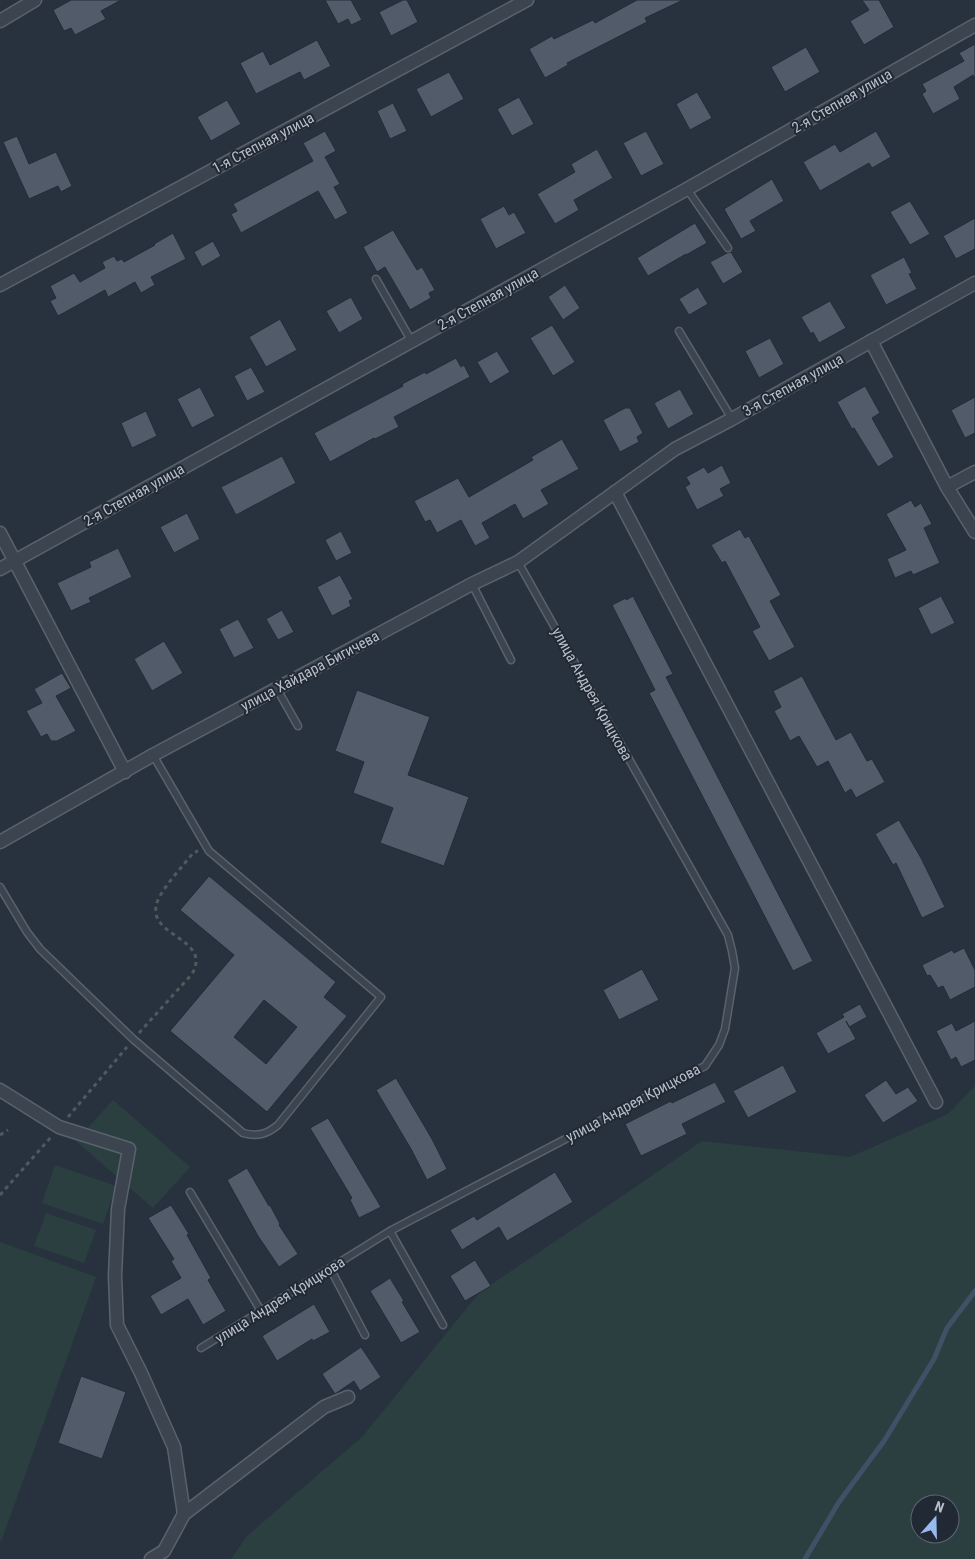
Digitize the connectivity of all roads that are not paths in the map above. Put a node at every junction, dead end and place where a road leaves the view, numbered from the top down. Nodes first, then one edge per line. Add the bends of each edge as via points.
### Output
1 (36, 0) edge
2 (527, 0) edge
3 (0, 21) edge
4 (975, 25) edge
5 (687, 189) junction
6 (728, 248) dead end
7 (376, 279) dead end
8 (975, 283) edge
9 (0, 285) edge
10 (679, 331) dead end
11 (871, 341) junction
12 (412, 342) junction
13 (732, 419) junction
14 (975, 472) edge
15 (948, 488) junction
16 (615, 492) junction
17 (975, 532) edge
18 (0, 533) edge
19 (15, 561) junction
20 (518, 562) junction
21 (0, 570) edge
22 (472, 584) junction
23 (512, 660) dead end
24 (277, 689) junction
25 (298, 726) dead end
26 (153, 756) junction
27 (124, 772) junction
28 (0, 842) edge
29 (0, 887) edge
30 (0, 1090) edge
31 (936, 1102) dead end
32 (190, 1192) dead end
33 (390, 1232) junction
34 (330, 1268) junction
35 (262, 1311) junction
36 (443, 1325) dead end
37 (365, 1335) dead end
38 (202, 1348) dead end
39 (348, 1396) dead end
40 (184, 1514) junction
41 (151, 1559) edge

1 - 3 street
2 - 9 street, 1-я Степная улица
4 - 5 street, 2-я Степная улица
5 - 6 lane
5 - 12 street, 2-я Степная улица
7 - 12 lane
8 - 11 street, 3-я Степная улица
10 - 13 lane
11 - 13 street, 3-я Степная улица
11 - 15 street
12 - 19 street, 2-я Степная улица
13 - 16 street, 3-я Степная улица via 675,449
14 - 15 street
15 - 17 street
16 - 20 street, улица Хайдара Бигичева
16 - 31 street
18 - 19 street
19 - 21 street, 2-я Степная улица
19 - 27 street
20 - 22 street, улица Хайдара Бигичева
20 - 33 lane, улица Андрея Крицкова via 728,935 734,968 725,1029 705,1066
22 - 23 lane
22 - 24 street, улица Хайдара Бигичева
24 - 25 lane
24 - 26 street, улица Хайдара Бигичева
26 - 27 street, улица Хайдара Бигичева
26 - 29 lane via 209,851 381,997 278,1125 261,1135 243,1133 133,1039 40,949
27 - 28 street, улица Хайдара Бигичева
30 - 40 street via 59,1127 129,1149 118,1210 116,1325 174,1447
32 - 35 lane
33 - 34 lane, улица Андрея Крицкова
33 - 36 lane
34 - 35 lane, улица Андрея Крицкова
34 - 37 lane
35 - 38 lane, улица Андрея Крицкова
39 - 40 street via 324,1407
40 - 41 street via 164,1551

